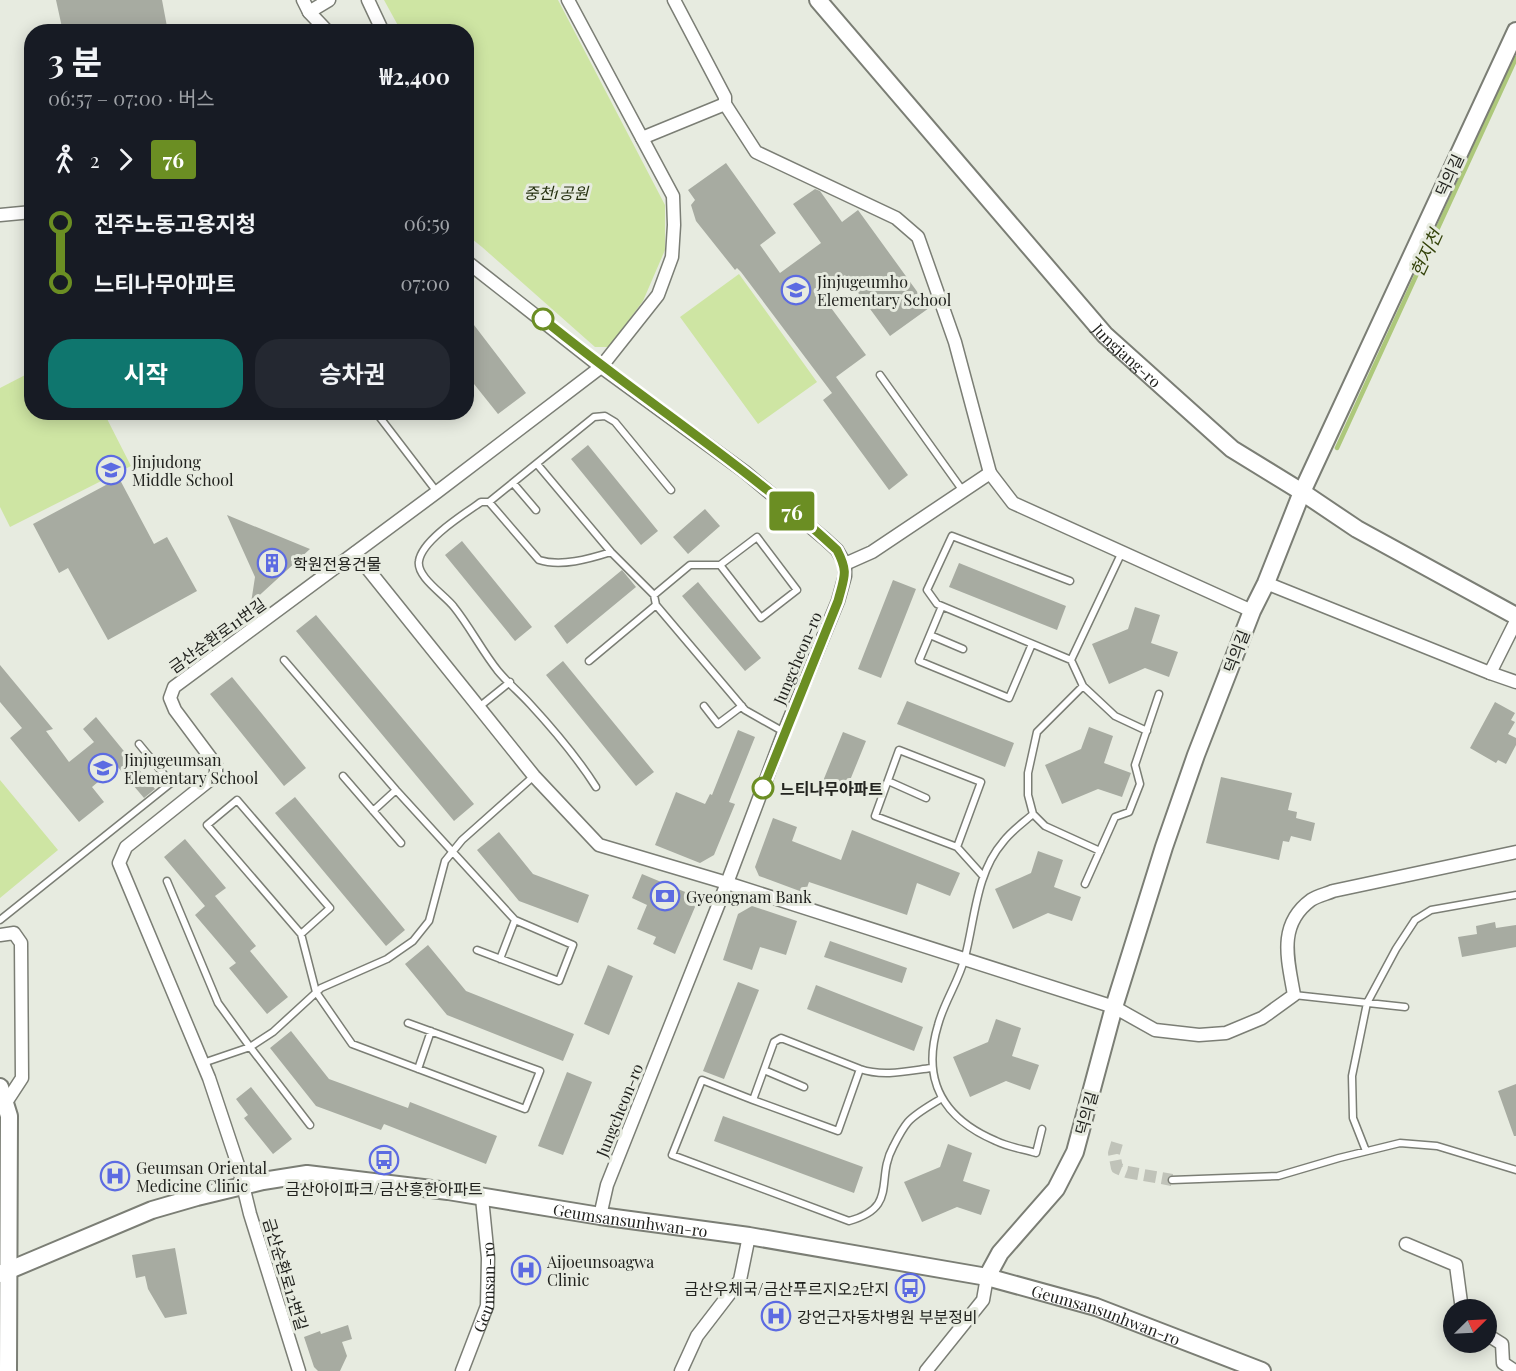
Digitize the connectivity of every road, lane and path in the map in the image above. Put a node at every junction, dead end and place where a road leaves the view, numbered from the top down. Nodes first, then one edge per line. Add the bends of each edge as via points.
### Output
1 (303, 0) edge
2 (329, 0) edge
3 (368, 0) edge
4 (568, 0) edge
5 (674, 0) edge
6 (818, 0) edge
7 (309, 12) junction
8 (320, 24) edge
9 (379, 24) edge
10 (1516, 31) edge
11 (725, 104) junction
12 (642, 138) junction
13 (24, 213) edge
14 (0, 215) edge
15 (474, 267) edge
16 (601, 367) junction
17 (880, 375) dead end
18 (382, 420) edge
19 (537, 464) junction
20 (990, 473) junction
21 (513, 483) junction
22 (671, 490) dead end
23 (963, 491) junction
24 (437, 492) junction
25 (1302, 492) junction
26 (489, 502) junction
27 (536, 510) dead end
28 (611, 552) junction
29 (1122, 552) junction
30 (355, 553) junction
31 (844, 564) junction
32 (720, 565) junction
33 (1070, 581) dead end
34 (1266, 583) junction
35 (654, 595) junction
36 (656, 605) junction
37 (942, 606) junction
38 (1252, 611) junction
39 (1516, 618) edge
40 (930, 635) junction
41 (1032, 644) junction
42 (963, 649) dead end
43 (284, 660) dead end
44 (1071, 660) junction
45 (589, 661) dead end
46 (1490, 674) junction
47 (510, 682) junction
48 (1516, 682) edge
49 (1083, 686) junction
50 (1159, 694) dead end
51 (704, 706) dead end
52 (742, 706) junction
53 (479, 707) junction
54 (1146, 731) junction
55 (784, 732) junction
56 (139, 744) dead end
57 (343, 776) dead end
58 (534, 776) junction
59 (888, 781) junction
60 (596, 787) dead end
61 (396, 790) junction
62 (926, 798) dead end
63 (373, 811) junction
64 (1033, 814) junction
65 (401, 843) dead end
66 (957, 847) junction
67 (453, 851) junction
68 (1100, 851) junction
69 (1516, 852) edge
70 (983, 876) junction
71 (167, 881) dead end
72 (727, 883) junction
73 (1085, 884) dead end
74 (1516, 895) edge
75 (0, 920) edge
76 (515, 920) junction
77 (301, 934) junction
78 (0, 935) edge
79 (477, 950) dead end
80 (500, 958) junction
81 (964, 960) junction
82 (316, 992) junction
83 (1294, 995) junction
84 (1367, 1003) junction
85 (1114, 1007) junction
86 (1405, 1007) dead end
87 (408, 1023) dead end
88 (431, 1031) junction
89 (250, 1047) junction
90 (202, 1063) junction
91 (931, 1068) junction
92 (418, 1069) junction
93 (860, 1069) junction
94 (764, 1070) junction
95 (0, 1087) edge
96 (804, 1087) dead end
97 (942, 1098) junction
98 (753, 1100) junction
99 (5, 1104) junction
100 (310, 1125) dead end
101 (1042, 1129) dead end
102 (1366, 1151) junction
103 (1516, 1170) edge
104 (1172, 1180) tunnel mouth
105 (244, 1186) junction
106 (482, 1198) junction
107 (4, 1211) edge
108 (600, 1216) junction
109 (749, 1236) junction
110 (1406, 1244) dead end
111 (4, 1273) edge
112 (987, 1277) junction
113 (1461, 1299) edge
114 (1497, 1341) edge
115 (1253, 1369) edge
116 (8, 1371) edge
117 (299, 1371) edge
118 (462, 1371) edge
119 (681, 1371) edge
120 (926, 1371) edge
121 (1515, 1371) edge

1 - 7 street
2 - 7 street
3 - 9 street
4 - 12 street, 금산순환로11번길
5 - 11 street
6 - 25 street, Jungjang-ro via 1105,335 1232,449
7 - 8 street
10 - 25 street, 덕의길
11 - 12 street
11 - 20 street via 756,152 896,218 918,237 955,342
12 - 16 street, 금산순환로11번길 via 673,196 672,257 658,295
13 - 14 street
15 - 16 street
16 - 24 street, 금산순환로11번길
16 - 31 street via 753,479 831,544
17 - 23 lane
18 - 24 lane
19 - 21 lane
19 - 22 lane via 594,417 605,416 615,422
19 - 28 lane
20 - 23 street
20 - 29 street via 1013,503
21 - 26 lane
21 - 27 lane
23 - 31 street via 872,552
24 - 30 street, 금산순환로11번길
25 - 34 street, 덕의길
25 - 39 street, Jungjang-ro via 1357,529
26 - 28 lane via 539,560 549,564 591,559
26 - 47 lane via 481,502 433,538 418,561 419,569 453,605 500,674
28 - 35 lane
29 - 38 street
29 - 44 lane
30 - 53 street
30 - 90 street, 금산순환로11번길 via 174,687 170,698 175,710 216,765 216,775 126,847 119,863
31 - 55 street, Jungcheon-ro via 838,601
32 - 32 lane via 757,537 797,590 761,618
32 - 35 lane via 690,565
33 - 37 lane via 952,536 927,590 936,604
34 - 38 street, 덕의길
34 - 46 street
35 - 36 lane
36 - 45 lane
36 - 52 lane
37 - 40 lane
37 - 41 lane
38 - 85 street, 덕의길 via 1164,847
39 - 46 street
40 - 41 lane via 919,661 1009,698
40 - 42 lane
41 - 44 lane
43 - 61 lane
44 - 49 lane
46 - 48 street
47 - 53 lane
47 - 60 lane
49 - 54 lane via 1115,716
49 - 64 lane via 1037,732 1028,773
50 - 54 lane
51 - 52 lane via 718,724
52 - 55 lane
53 - 58 street
54 - 68 lane via 1135,765 1140,784 1129,812 1115,817
55 - 72 street, Jungcheon-ro
56 - 75 lane via 171,783
57 - 63 lane
58 - 67 lane
58 - 72 street via 599,845
59 - 62 lane
59 - 66 lane via 875,816
59 - 66 lane via 899,750 981,782
61 - 63 lane
61 - 67 lane
63 - 65 lane
64 - 68 lane via 1045,826
64 - 70 lane via 1004,840
66 - 70 lane
67 - 76 lane
67 - 82 lane via 445,861 429,921 413,942 387,959
68 - 73 lane
69 - 83 street via 1333,891 1312,899 1294,917 1286,947
70 - 81 lane
71 - 89 lane via 218,1003
72 - 81 street
72 - 108 street, Jungcheon-ro via 607,1185
74 - 84 lane via 1431,910 1415,920
76 - 80 lane
76 - 80 lane via 573,945 559,981
77 - 77 lane via 207,825 237,800 330,908
77 - 82 lane
78 - 99 street via 14,933 21,943 22,1078
79 - 80 lane
81 - 85 street
81 - 91 lane via 937,1026
82 - 89 lane via 273,1032
82 - 92 lane via 352,1044
83 - 84 lane
83 - 85 street via 1263,1018 1226,1033 1198,1035 1155,1030
84 - 86 lane
84 - 102 lane via 1352,1076 1353,1118
85 - 112 street, 덕의길 via 1075,1152 1056,1189 1000,1253
87 - 88 lane
88 - 92 lane
88 - 92 lane via 540,1071 525,1109
89 - 90 lane
89 - 100 lane
90 - 105 street, 금산순환로11번길
91 - 93 lane via 891,1073
91 - 97 lane
93 - 94 lane via 781,1038 774,1042
93 - 98 lane via 838,1131
94 - 96 lane
94 - 98 lane
95 - 99 street
97 - 98 lane via 908,1122 891,1149 884,1191 877,1207 849,1221 672,1155 702,1080
97 - 101 lane via 969,1127 997,1142 1036,1153
99 - 107 street via 9,1116
102 - 103 lane via 1400,1143 1437,1146
102 - 104 lane via 1278,1176
105 - 106 street, Geumsansunhwan-ro via 307,1174
105 - 111 street, Geumsansunhwan-ro via 152,1210
105 - 117 street, 금산순환로12번길
106 - 108 street, Geumsansunhwan-ro
106 - 118 street, Geumsan-ro via 488,1258 487,1306
107 - 111 street
108 - 109 street, Geumsansunhwan-ro
109 - 112 street, Geumsansunhwan-ro
109 - 119 street via 740,1280 697,1336
110 - 113 street via 1456,1265
111 - 116 street
112 - 115 street, Geumsansunhwan-ro via 1096,1307
112 - 120 street via 983,1300
114 - 121 street via 1502,1344 1503,1363

